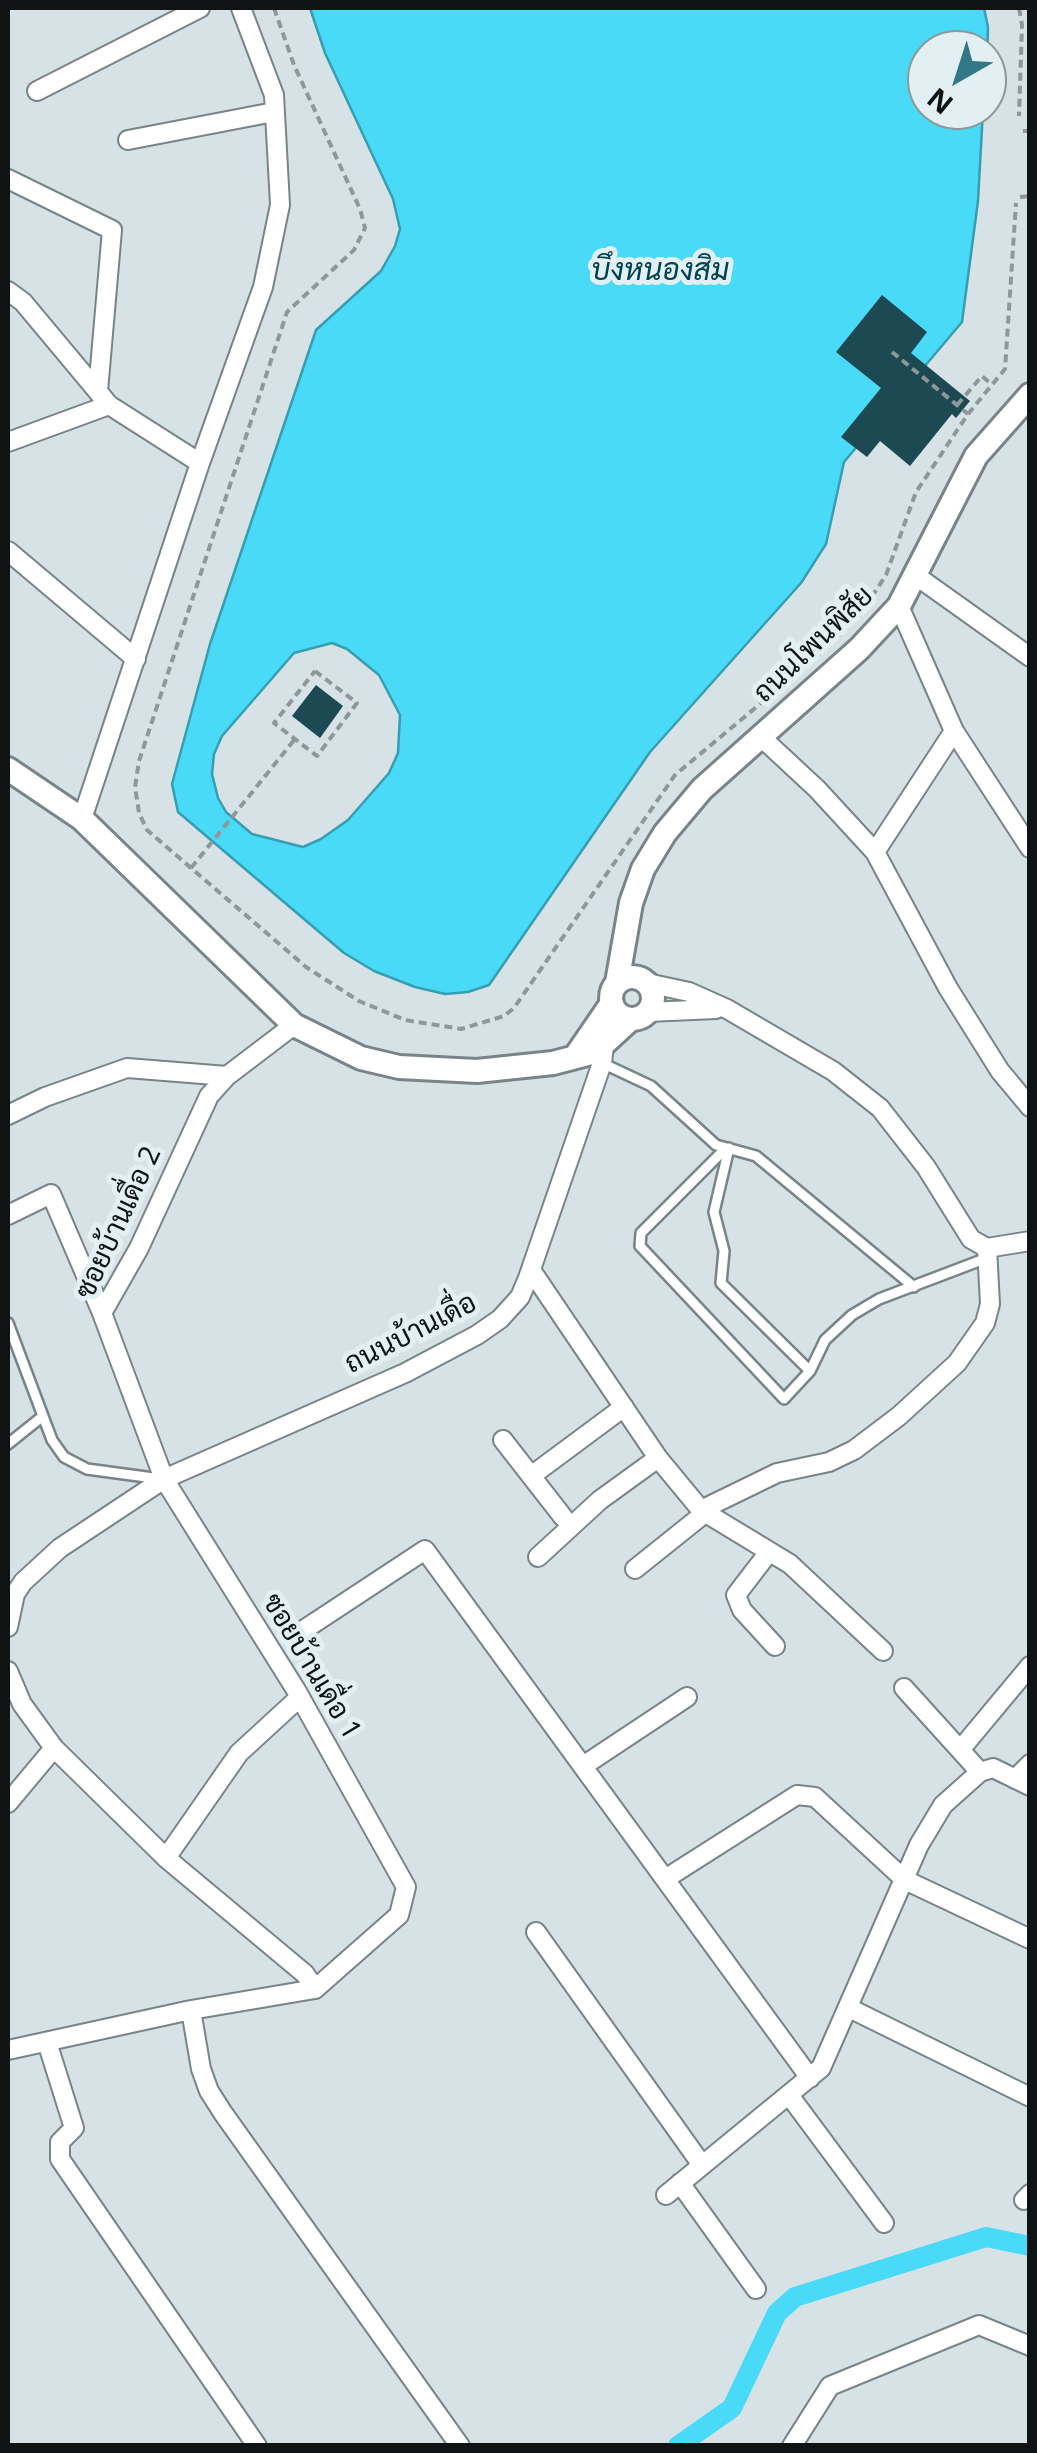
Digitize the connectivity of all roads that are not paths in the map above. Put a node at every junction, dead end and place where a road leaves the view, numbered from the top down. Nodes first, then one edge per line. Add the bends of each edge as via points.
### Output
1 (200, 8) edge
2 (241, 8) edge
3 (37, 92) dead end
4 (274, 112) junction
5 (128, 140) dead end
6 (8, 179) edge
7 (8, 291) edge
8 (1030, 395) edge
9 (103, 398) junction
10 (9, 438) edge
11 (200, 463) junction
12 (8, 550) edge
13 (914, 575) junction
14 (899, 606) junction
15 (1030, 657) edge
16 (136, 659) junction
17 (954, 730) junction
18 (760, 737) junction
19 (8, 769) edge
20 (82, 819) junction
21 (1030, 848) edge
22 (874, 852) junction
23 (626, 925) junction
24 (644, 981) junction
25 (611, 1001) junction
26 (726, 1009) junction
27 (640, 1015) junction
28 (294, 1025) junction
29 (604, 1053) junction
30 (575, 1057) junction
31 (227, 1076) junction
32 (1030, 1107) edge
33 (8, 1114) edge
34 (727, 1148) junction
35 (8, 1216) edge
36 (1030, 1241) edge
37 (987, 1253) junction
38 (531, 1270) junction
39 (914, 1287) junction
40 (102, 1313) junction
41 (8, 1323) edge
42 (810, 1371) junction
43 (624, 1407) junction
44 (43, 1416) junction
45 (504, 1440) dead end
46 (8, 1444) edge
47 (658, 1458) junction
48 (531, 1476) junction
49 (164, 1479) junction
50 (703, 1512) junction
51 (562, 1517) dead end
52 (769, 1552) junction
53 (538, 1556) dead end
54 (635, 1569) dead end
55 (15, 1584) edge
56 (8, 1627) edge
57 (299, 1632) dead end
58 (774, 1646) dead end
59 (883, 1652) dead end
60 (1030, 1666) edge
61 (8, 1671) edge
62 (904, 1688) dead end
63 (687, 1696) dead end
64 (300, 1697) junction
65 (54, 1748) junction
66 (960, 1750) junction
67 (1030, 1764) edge
68 (583, 1766) junction
69 (980, 1772) junction
70 (1022, 1783) edge
71 (8, 1804) edge
72 (166, 1858) junction
73 (665, 1879) junction
74 (905, 1880) junction
75 (536, 1932) dead end
76 (1030, 1939) edge
77 (315, 1989) junction
78 (849, 2008) junction
79 (191, 2010) junction
80 (47, 2042) junction
81 (8, 2050) edge
82 (810, 2078) junction
83 (789, 2095) junction
84 (1030, 2097) edge
85 (702, 2165) junction
86 (884, 2223) dead end
87 (756, 2289) dead end
88 (1030, 2346) edge
89 (257, 2446) edge
90 (460, 2446) edge
91 (792, 2446) edge

1 - 3 street
2 - 4 street
4 - 5 street
4 - 11 street via 280,205 264,287
6 - 9 street via 112,230
7 - 9 street
8 - 13 street, ถนนโพนพิสัย via 976,456
9 - 10 street
9 - 11 street
11 - 16 street
12 - 16 street
13 - 14 street, ถนนโพนพิสัย
13 - 15 street
14 - 17 street
14 - 18 street, ถนนโพนพิสัย
16 - 20 street
17 - 21 street
17 - 22 street
18 - 22 street
18 - 23 street, ถนนโพนพิสัย via 664,833 642,869
19 - 20 street
20 - 28 street
22 - 32 street via 948,988
23 - 24 street
23 - 25 street, ถนนโพนพิสัย
24 - 25 street via 630,977
24 - 26 street
24 - 27 street via 653,994
25 - 27 street via 620,1014
25 - 29 street, ถนนบ้านเดื่อ
25 - 30 street
26 - 27 street
26 - 37 street via 833,1071 880,1108
27 - 29 street
28 - 30 street via 361,1058 399,1066 478,1070
28 - 31 street, ซอยบ้านเดื่อ 2
29 - 30 street
29 - 34 lane via 707,1139
29 - 38 street, ถนนบ้านเดื่อ
31 - 33 street via 127,1068
31 - 40 street, ซอยบ้านเดื่อ 2 via 201,1109
34 - 39 lane via 756,1156
34 - 42 lane via 714,1212 724,1251 721,1283
34 - 42 lane via 641,1232 640,1246 784,1399
35 - 40 street via 51,1194
36 - 37 street
37 - 39 lane
37 - 50 street via 985,1323 957,1362 899,1416 842,1456 777,1473
38 - 43 street
38 - 49 street, ถนนบ้านเดื่อ via 520,1297 477,1335
39 - 42 lane via 852,1315 825,1340
40 - 49 street, ซอยบ้านเดื่อ 2
41 - 44 lane
43 - 47 street
43 - 48 street
44 - 46 lane
44 - 49 lane via 64,1457 87,1470
45 - 48 street
47 - 50 street
47 - 53 street
48 - 51 street
49 - 55 street, ถนนบ้านเดื่อ
49 - 64 street, ซอยบ้านเดื่อ 1
50 - 52 street
50 - 54 street
52 - 58 street via 736,1596
52 - 59 street
55 - 56 street
57 - 68 street via 426,1550
60 - 66 street
61 - 65 street
62 - 66 street
63 - 68 street
64 - 72 street via 239,1753
64 - 77 street, ซอยบ้านเดื่อ 1 via 406,1887 400,1914
65 - 71 street
65 - 72 street
66 - 69 street
67 - 70 street
68 - 73 street
69 - 70 street via 993,1768
69 - 74 street via 944,1805
72 - 77 street
73 - 74 street via 797,1795 815,1797
73 - 82 street
74 - 76 street
74 - 78 street
75 - 85 street
77 - 79 street
78 - 82 street
78 - 84 street
79 - 80 street
79 - 90 street via 201,2069 216,2102
80 - 81 street
80 - 89 street via 74,2128 60,2142 60,2159
82 - 83 street
83 - 85 street
83 - 86 street
85 - 87 street via 673,2189
88 - 91 street via 979,2325 830,2386

